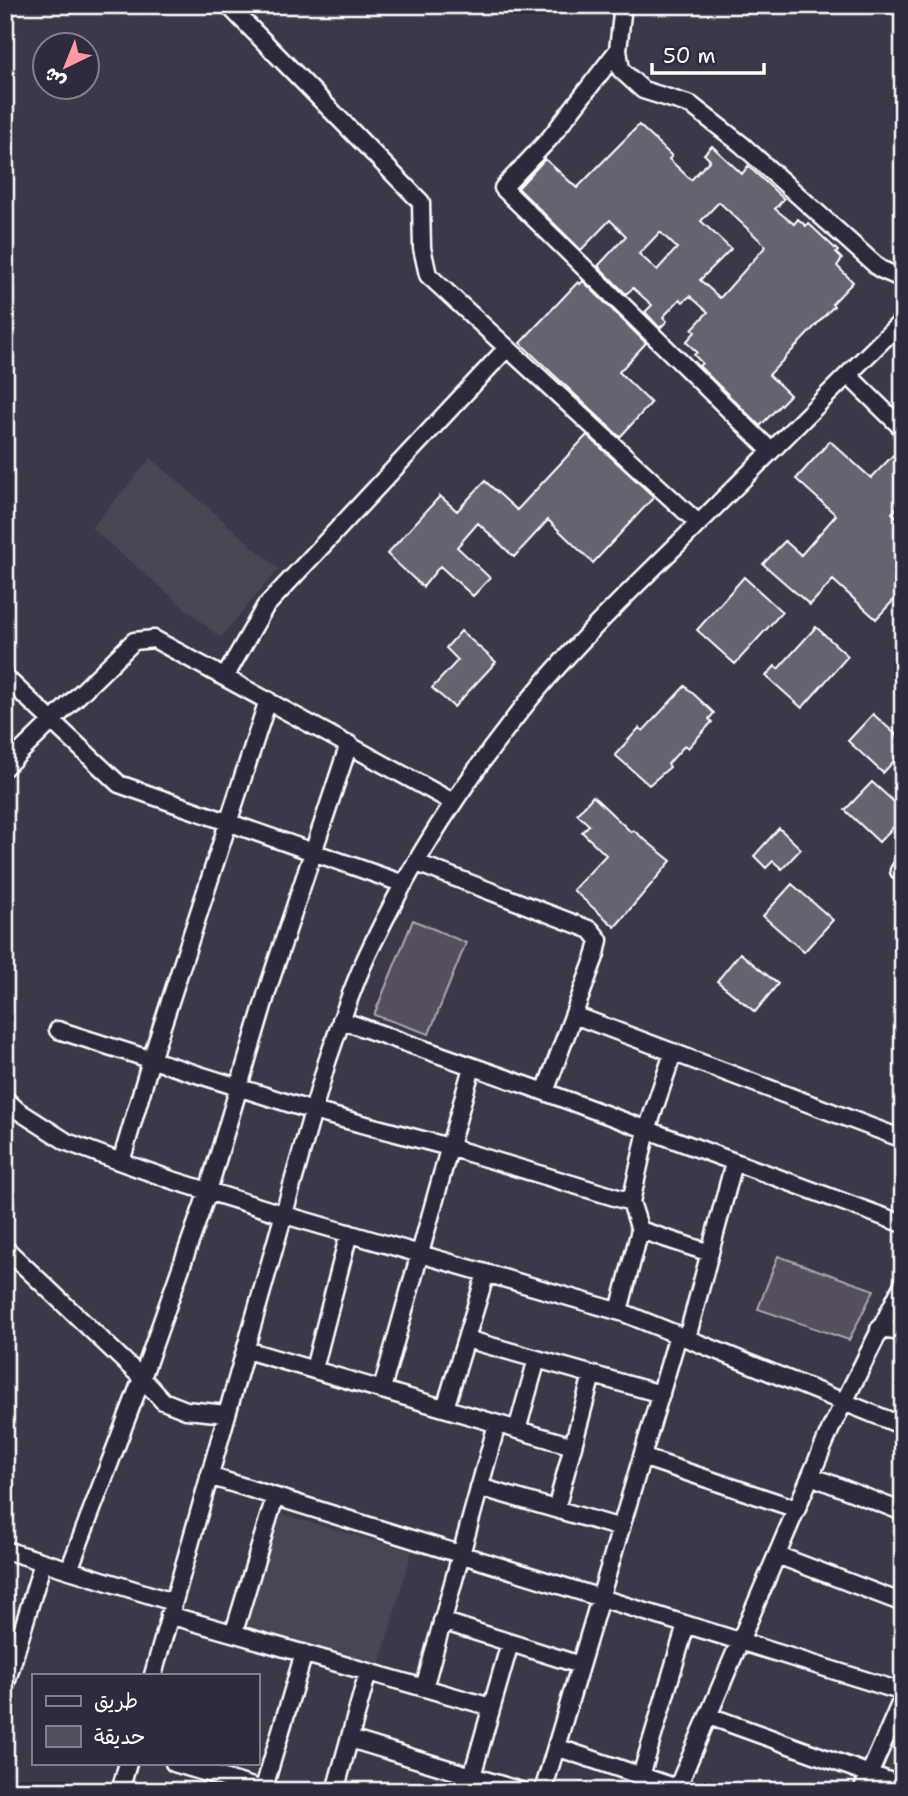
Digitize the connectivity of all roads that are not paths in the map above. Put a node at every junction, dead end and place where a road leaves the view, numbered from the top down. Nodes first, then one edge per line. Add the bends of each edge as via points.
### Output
1 (228, 5) edge
2 (623, 5) edge
3 (618, 50) junction
4 (903, 279) edge
5 (903, 320) edge
6 (507, 348) junction
7 (848, 375) junction
8 (903, 429) edge
9 (771, 451) junction
10 (698, 523) junction
11 (5, 677) edge
12 (225, 677) junction
13 (268, 700) junction
14 (53, 720) junction
15 (349, 744) junction
16 (5, 767) edge
17 (453, 802) junction
18 (228, 820) junction
19 (313, 852) junction
20 (417, 863) junction
21 (903, 865) edge
22 (903, 873) edge
23 (404, 884) junction
24 (573, 1015) junction
25 (341, 1020) junction
26 (58, 1030) dead end
27 (673, 1053) junction
28 (151, 1060) junction
29 (472, 1067) junction
30 (238, 1088) junction
31 (545, 1092) junction
32 (5, 1099) edge
33 (313, 1111) junction
34 (647, 1130) junction
35 (903, 1139) edge
36 (449, 1147) junction
37 (121, 1162) junction
38 (734, 1163) junction
39 (208, 1191) junction
40 (631, 1202) junction
41 (285, 1215) junction
42 (903, 1224) edge
43 (640, 1230) junction
44 (349, 1233) junction
45 (5, 1248) edge
46 (420, 1253) junction
47 (710, 1253) junction
48 (486, 1273) junction
49 (903, 1284) edge
50 (619, 1311) junction
51 (878, 1329) junction
52 (903, 1332) edge
53 (683, 1336) junction
54 (466, 1339) junction
55 (246, 1350) junction
56 (537, 1359) junction
57 (314, 1369) junction
58 (592, 1375) junction
59 (142, 1378) junction
60 (382, 1390) junction
61 (660, 1394) junction
62 (844, 1401) junction
63 (445, 1408) junction
64 (227, 1414) junction
65 (497, 1424) junction
66 (903, 1426) edge
67 (517, 1430) junction
68 (573, 1446) junction
69 (642, 1457) junction
70 (209, 1476) junction
71 (811, 1476) junction
72 (479, 1488) junction
73 (275, 1497) junction
74 (556, 1509) junction
75 (797, 1509) junction
76 (903, 1512) edge
77 (621, 1528) junction
78 (5, 1550) edge
79 (460, 1555) junction
80 (778, 1555) junction
81 (43, 1562) junction
82 (69, 1570) junction
83 (600, 1598) junction
84 (903, 1603) edge
85 (171, 1608) junction
86 (442, 1621) junction
87 (686, 1625) junction
88 (234, 1632) junction
89 (741, 1642) junction
90 (510, 1643) junction
91 (304, 1653) junction
92 (580, 1665) junction
93 (368, 1672) junction
94 (153, 1674) edge
95 (5, 1687) edge
96 (424, 1688) junction
97 (903, 1695) edge
98 (491, 1707) junction
99 (709, 1716) junction
100 (350, 1739) junction
101 (556, 1747) junction
102 (128, 1764) edge
103 (177, 1764) edge
104 (870, 1774) junction
105 (472, 1776) junction
106 (641, 1776) junction
107 (903, 1786) edge
108 (677, 1790) edge
109 (120, 1791) edge
110 (264, 1791) edge
111 (335, 1791) edge
112 (521, 1791) edge
113 (543, 1791) edge
114 (862, 1791) edge

1 - 6 street via 421,202 428,275
2 - 3 street
3 - 4 street via 621,70 643,90 691,105 880,269
3 - 9 street via 550,138 503,188
5 - 7 street
6 - 10 street
6 - 12 street via 265,607
7 - 8 street
7 - 9 street
9 - 10 street
10 - 17 street via 552,672
11 - 14 street
12 - 13 street
12 - 14 street via 154,639 134,641
13 - 15 street
13 - 18 street
14 - 16 street
14 - 18 street via 120,784
15 - 17 street
15 - 19 street
17 - 20 street
18 - 19 street
18 - 28 street
19 - 23 street
19 - 30 street
20 - 23 street
20 - 24 street via 591,930 599,940
21 - 22 street via 899,871
23 - 25 street via 372,944
24 - 27 street
24 - 31 street
25 - 29 street
25 - 33 street
26 - 28 street
27 - 34 street
27 - 35 street
28 - 30 street
28 - 37 street
29 - 31 street
29 - 36 street
30 - 33 street
30 - 39 street
31 - 34 street
32 - 37 street via 67,1142
33 - 36 street
33 - 41 street
34 - 38 street
34 - 40 street
36 - 40 street
36 - 46 street
37 - 39 street
38 - 42 street
38 - 47 street
39 - 41 street
39 - 59 street
40 - 43 street
41 - 44 street
41 - 55 street
43 - 47 street
43 - 50 street
44 - 46 street
44 - 57 street
45 - 59 street
46 - 48 street
46 - 60 street
47 - 53 street
48 - 50 street
48 - 54 street
49 - 51 street
50 - 53 street
51 - 52 street
51 - 62 street
53 - 61 street
53 - 62 street
54 - 56 street
54 - 63 street
55 - 57 street
55 - 64 street
56 - 58 street
56 - 67 street
57 - 60 street
58 - 61 street
58 - 68 street
59 - 64 street via 163,1401 186,1410
59 - 82 street
60 - 63 street
61 - 69 street
62 - 66 street
62 - 71 street
63 - 65 street
64 - 70 street
65 - 67 street
65 - 72 street
67 - 68 street
68 - 74 street
69 - 75 street
69 - 77 street
70 - 73 street
70 - 85 street
71 - 75 street
71 - 76 street
72 - 74 street
72 - 79 street
73 - 79 street
73 - 88 street
74 - 77 street
75 - 80 street
77 - 83 street
78 - 81 street
79 - 83 street
79 - 86 street
80 - 84 street
80 - 89 street
81 - 82 street
81 - 95 street
82 - 85 street
83 - 87 street
83 - 92 street
85 - 88 street
85 - 94 street
86 - 90 street
86 - 96 street
87 - 89 street
87 - 106 street
88 - 91 street
89 - 97 street
89 - 99 street
90 - 92 street
90 - 98 street
91 - 93 street
91 - 110 street
92 - 101 street
93 - 96 street
93 - 100 street
96 - 98 street
97 - 104 street
98 - 105 street
99 - 104 street
99 - 108 street
100 - 105 street
100 - 111 street
101 - 106 street
101 - 113 street
102 - 109 street
103 - 110 street
104 - 107 street
104 - 114 street
105 - 112 street
106 - 108 street

